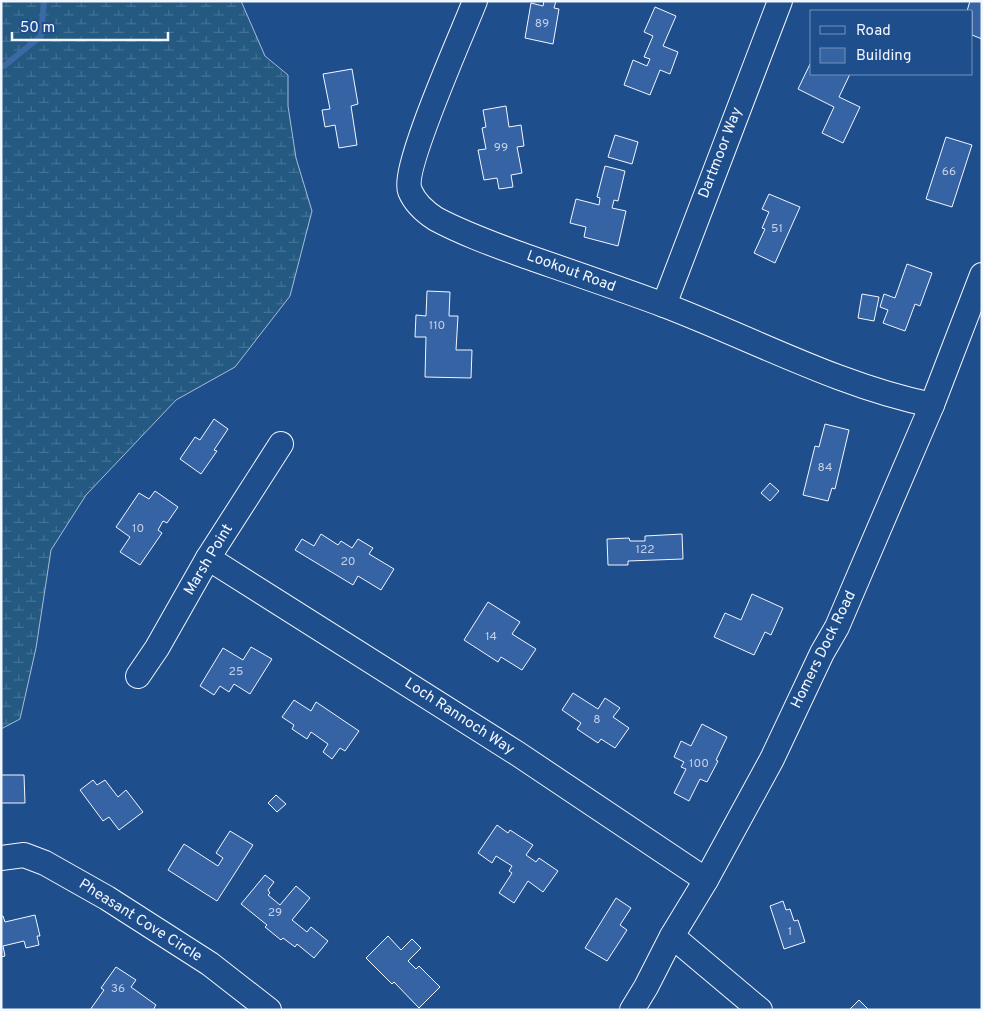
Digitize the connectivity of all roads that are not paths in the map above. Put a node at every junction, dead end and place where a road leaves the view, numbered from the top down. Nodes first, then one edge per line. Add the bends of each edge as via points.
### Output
1 (475, 1) edge
2 (780, 1) edge
3 (982, 275) edge
4 (664, 305) junction
5 (932, 405) junction
6 (281, 444) dead end
7 (208, 558) junction
8 (138, 676) dead end
9 (1, 858) edge
10 (706, 880) junction
11 (672, 936) junction
12 (269, 1010) edge
13 (632, 1010) edge
14 (760, 1010) edge

1 - 4 street, Lookout Road via 427,119 409,190 421,209 454,228
2 - 4 street, Dartmoor Way
3 - 5 street, Homers Dock Road
4 - 5 street, Lookout Road via 825,372
5 - 10 street, Homers Dock Road via 837,627 772,759
6 - 7 street, Marsh Point
7 - 8 street, Marsh Point
7 - 10 street, Loch Rannoch Way via 510,749
9 - 12 street, Pheasant Cove Circle via 24,855 46,863 210,964
10 - 11 street, Homers Dock Road
11 - 13 street, Homers Dock Road
11 - 14 street

